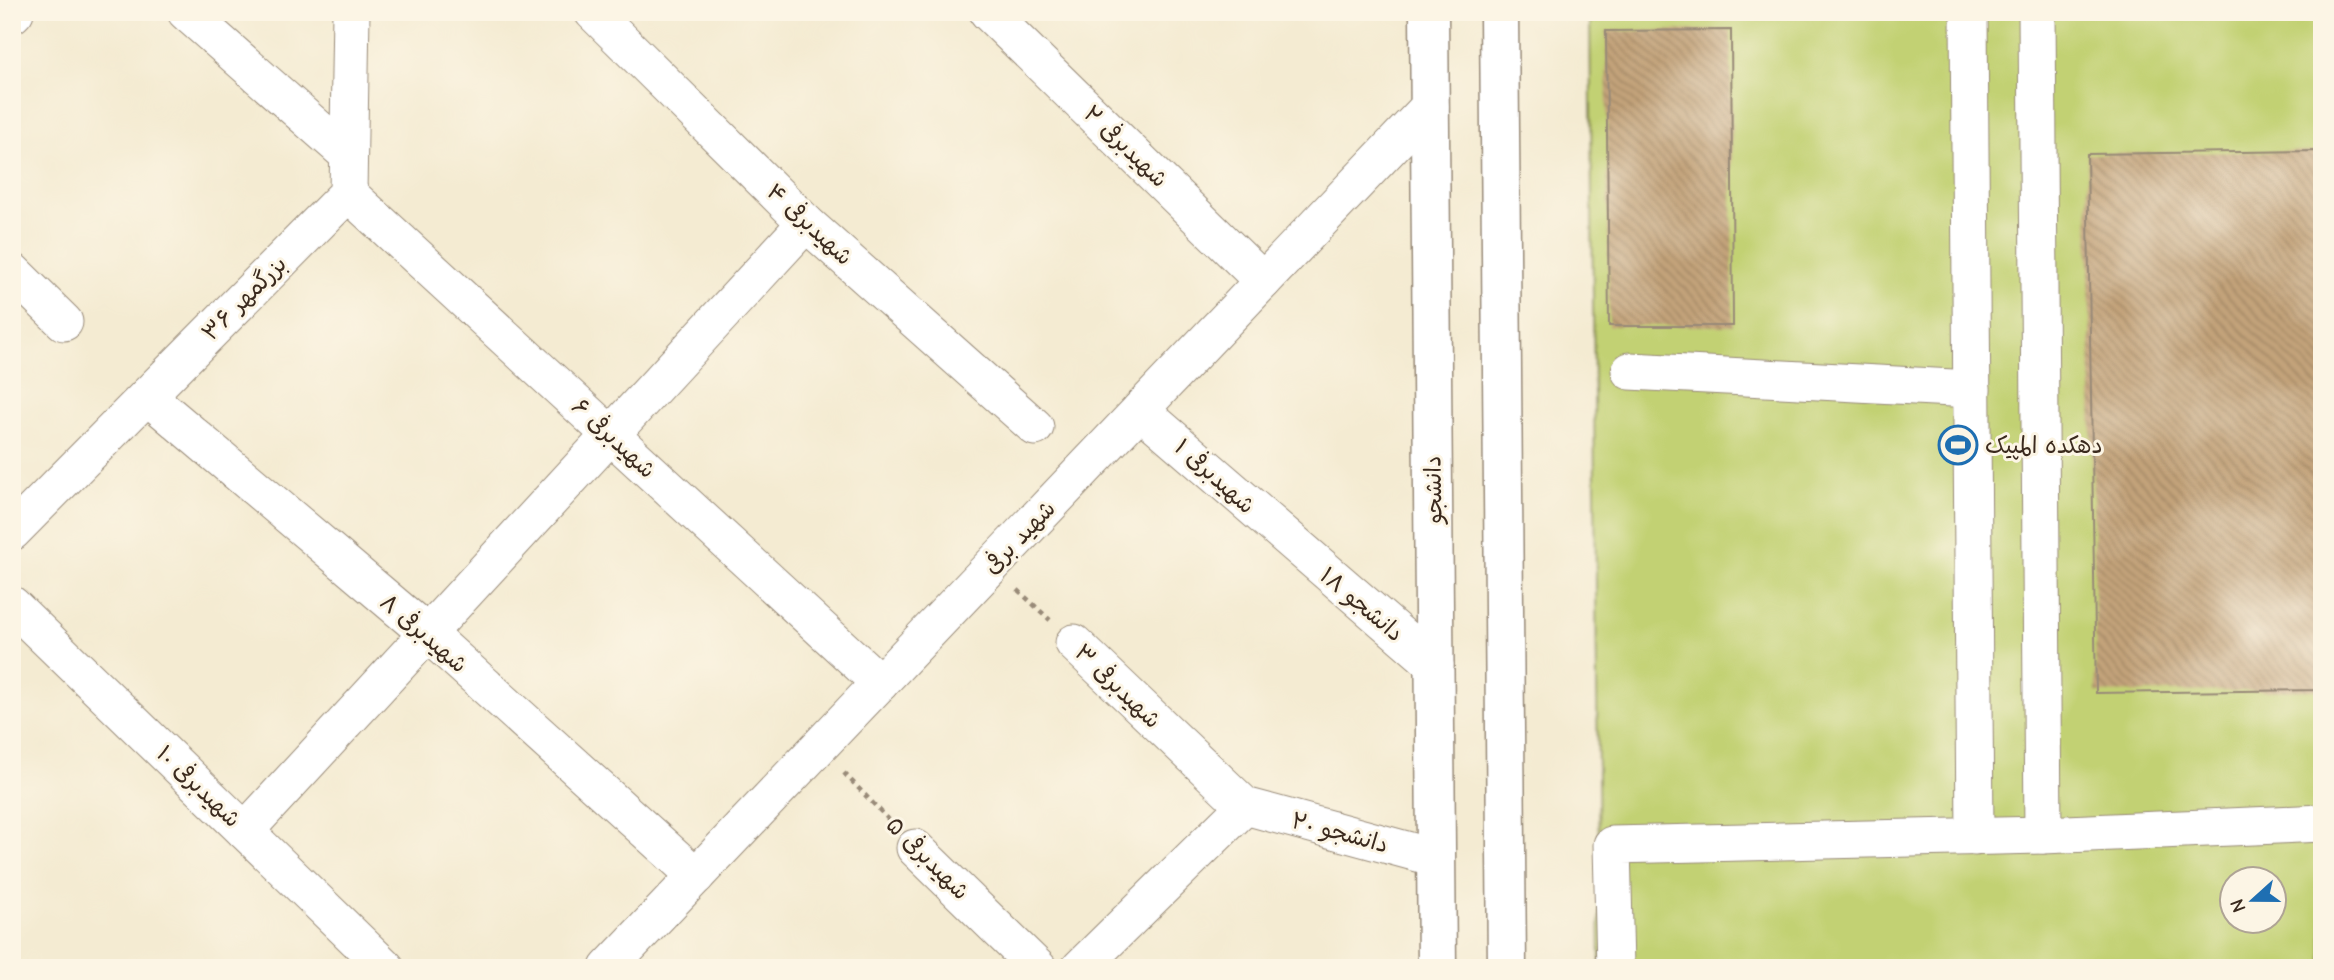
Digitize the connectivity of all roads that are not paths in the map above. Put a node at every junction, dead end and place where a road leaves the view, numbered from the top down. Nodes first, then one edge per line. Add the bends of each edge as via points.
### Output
1 (186, 12) edge
2 (351, 12) edge
3 (593, 12) edge
4 (989, 12) edge
5 (1429, 12) edge
6 (1499, 12) edge
7 (1969, 12) edge
8 (2037, 12) edge
9 (1430, 106) junction
10 (347, 154) junction
11 (348, 193) junction
12 (806, 223) junction
13 (12, 271) edge
14 (1263, 281) junction
15 (64, 322) dead end
16 (1630, 371) dead end
17 (1972, 389) junction
18 (147, 396) junction
19 (1140, 410) junction
20 (1035, 427) dead end
21 (610, 435) junction
22 (12, 532) edge
23 (1289, 542) joint
24 (12, 605) edge
25 (427, 634) junction
26 (1074, 643) road end
27 (1435, 665) junction
28 (880, 683) junction
29 (1245, 806) junction
30 (2322, 823) edge
31 (245, 831) junction
32 (2043, 835) junction
33 (1975, 837) junction
34 (915, 848) road end
35 (1436, 858) junction
36 (696, 876) junction
37 (386, 968) edge
38 (608, 968) edge
39 (1038, 968) edge
40 (1080, 968) edge
41 (1437, 968) edge
42 (1507, 968) edge
43 (1615, 968) edge

1 - 10 street
2 - 10 street
3 - 12 street, شهیدبرفی ۴
4 - 14 street, شهیدبرفی ۲
5 - 9 main road, دانشجو
6 - 42 main road
7 - 17 street
8 - 32 street
9 - 14 street, شهید برفی
9 - 27 main road, دانشجو
10 - 11 street
11 - 18 street, بزرگمهر ۳۶
11 - 21 street, شهیدبرفی ۶
12 - 20 street, شهیدبرفی ۴
12 - 21 street
13 - 15 street
14 - 19 street, شهید برفی
16 - 17 street
17 - 33 street
18 - 22 street, بزرگمهر ۳۶
18 - 25 street, شهیدبرفی ۸
19 - 23 street, شهیدبرفی ۱
19 - 28 street, شهید برفی
21 - 25 street
21 - 28 street, شهیدبرفی ۶
23 - 27 street, دانشجو ۱۸
24 - 31 street, شهیدبرفی ۱۰
25 - 31 street
25 - 36 street, شهیدبرفی ۸
26 - 29 street, شهیدبرفی ۳
27 - 35 main road, دانشجو
28 - 36 street, شهید برفی
29 - 35 street, دانشجو ۲۰
29 - 40 street
30 - 32 street
31 - 37 street, شهیدبرفی ۱۰
32 - 33 street
33 - 43 street via 1612,845
34 - 39 street, شهیدبرفی ۵
35 - 41 main road, دانشجو
36 - 38 street, شهید برفی

